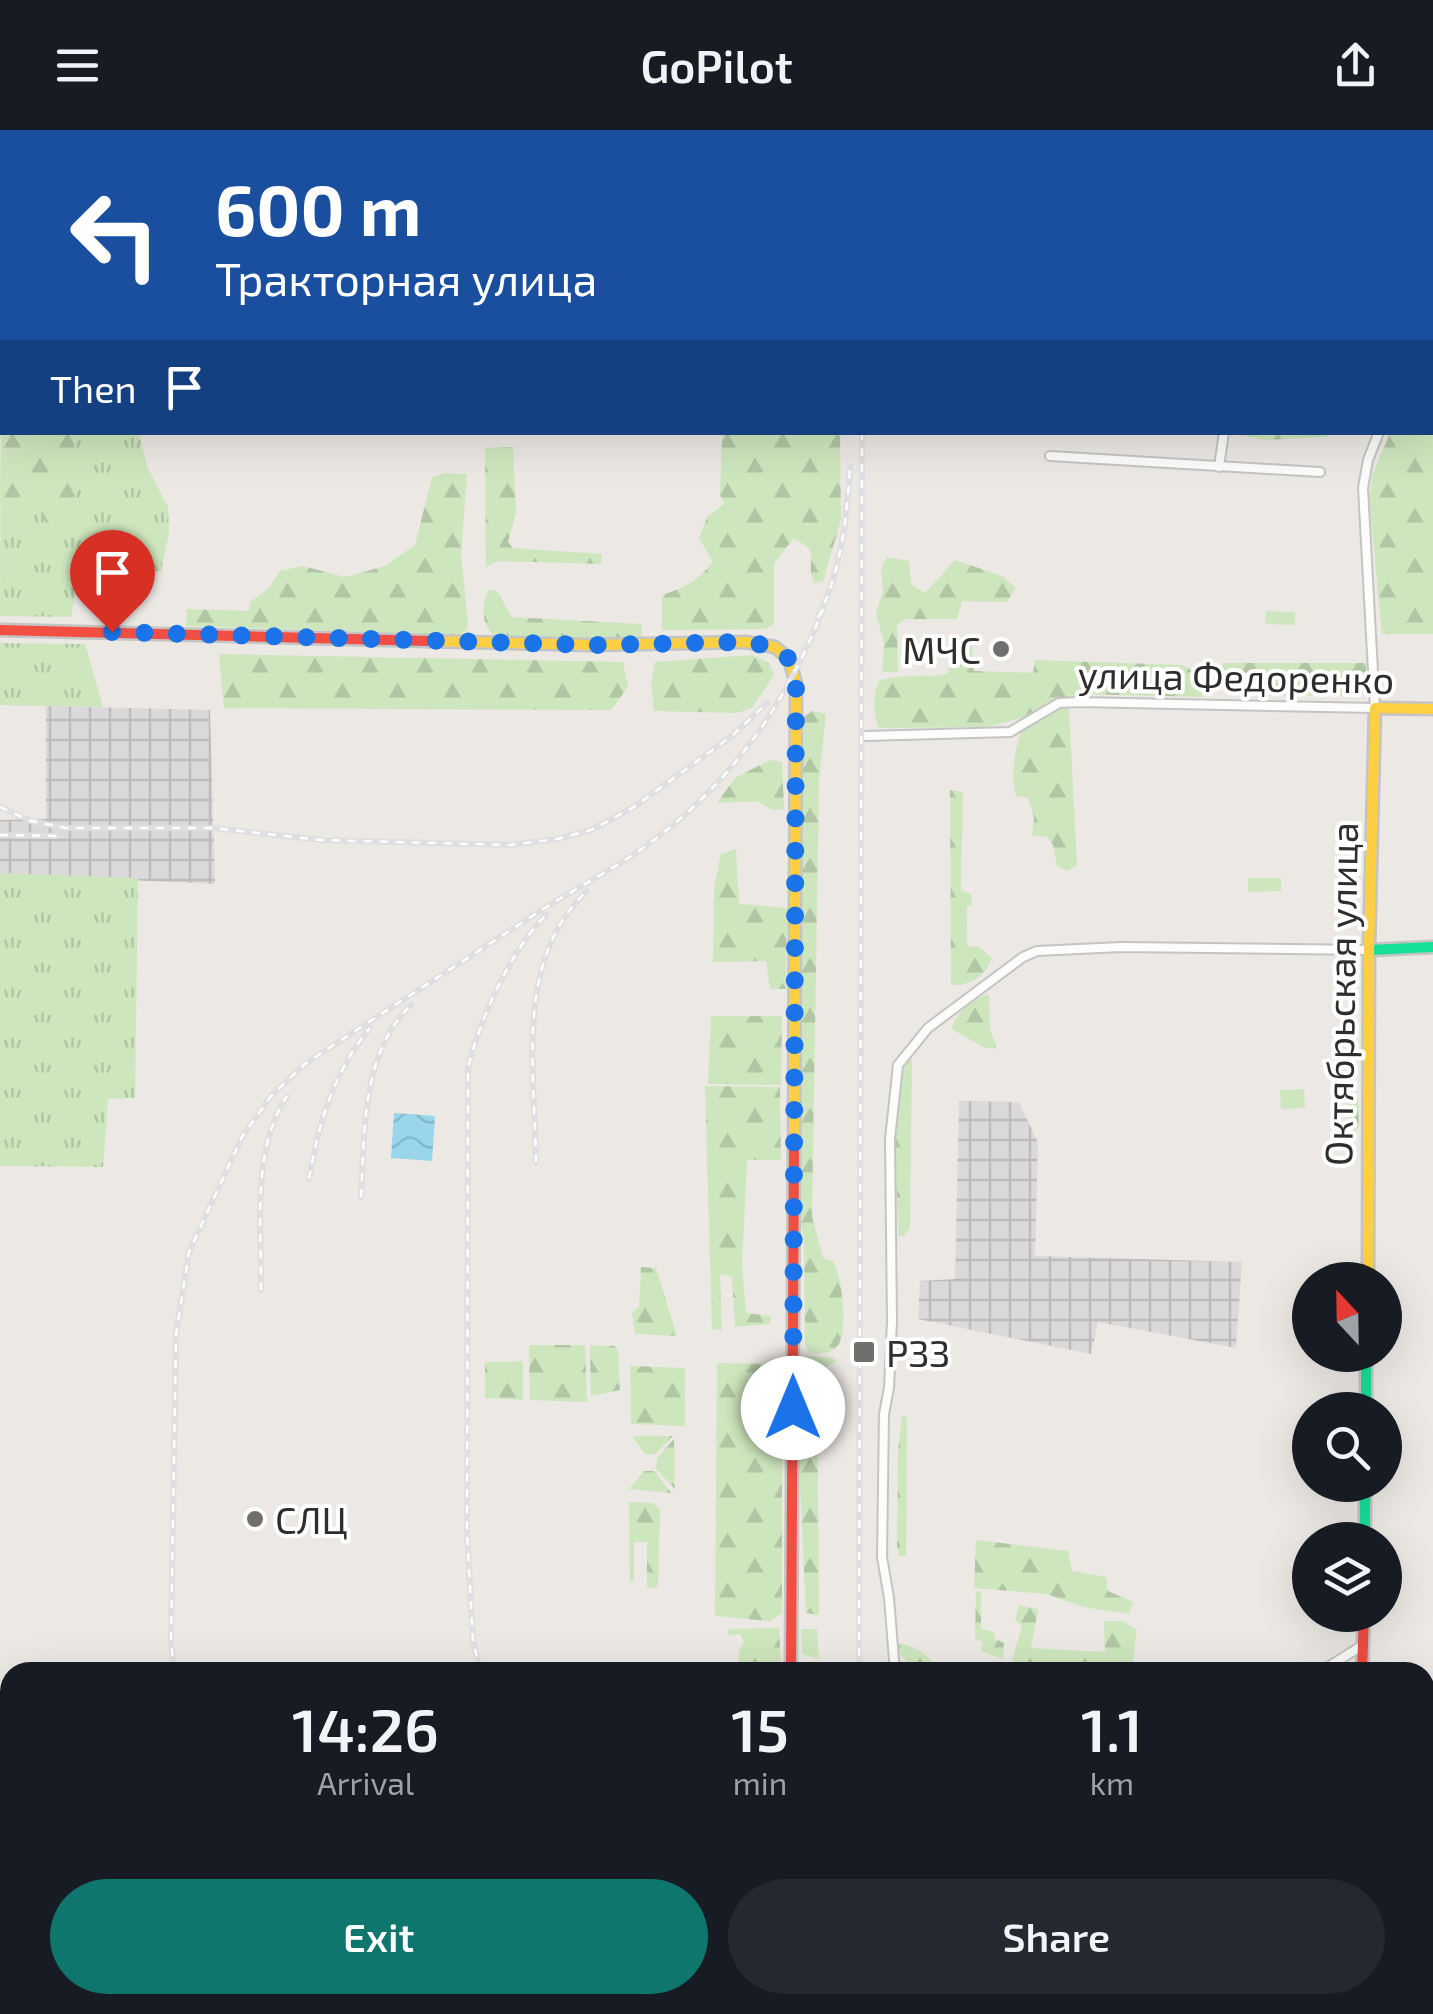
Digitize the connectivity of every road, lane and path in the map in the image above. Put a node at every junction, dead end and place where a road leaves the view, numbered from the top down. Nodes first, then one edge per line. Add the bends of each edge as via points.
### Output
1 (1224, 435) edge
2 (1378, 435) edge
3 (1050, 456) dead end
4 (1219, 467) junction
5 (1320, 472) dead end
6 (0, 630) edge
7 (1375, 708) junction
8 (1433, 710) edge
9 (866, 736) dead end
10 (1433, 947) edge
11 (1369, 950) junction
12 (1368, 1262) edge
13 (1363, 1632) edge
14 (1362, 1645) junction
15 (791, 1662) edge
16 (894, 1662) edge
17 (1336, 1662) edge
18 (1362, 1662) edge

1 - 4 street
2 - 7 street via 1363,488
3 - 4 street
4 - 5 street
6 - 15 main road via 594,645 746,642 775,647 789,659 796,683
7 - 8 main road, улица Федоренко
7 - 9 street, улица Федоренко via 1059,703 1010,732
7 - 11 main road, Октябрьская улица
10 - 11 main road
11 - 12 main road, Октябрьская улица
11 - 16 street via 1037,951 928,1028 898,1065 891,1106 892,1321 882,1557
13 - 14 main road
14 - 17 street
14 - 18 main road

